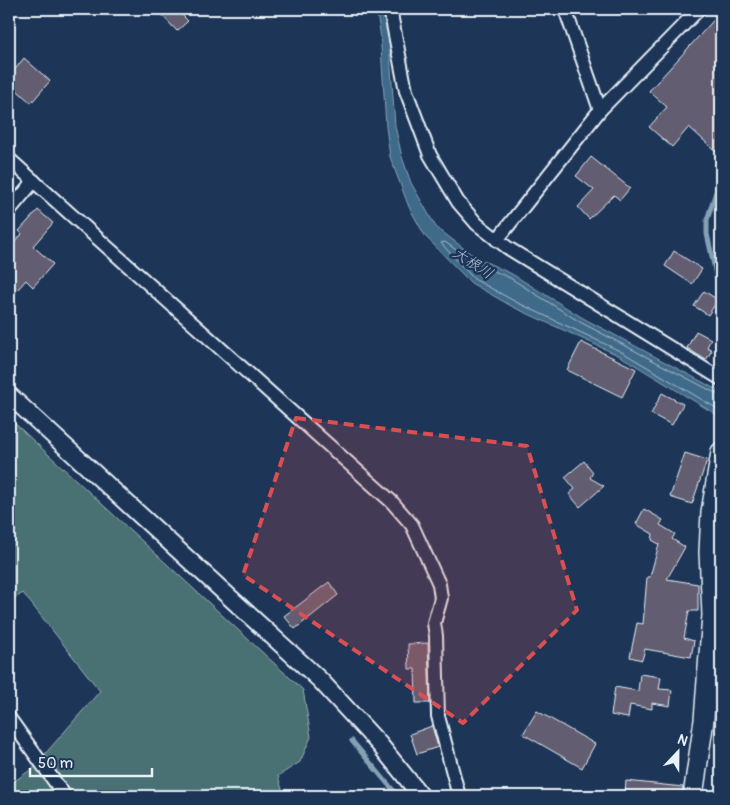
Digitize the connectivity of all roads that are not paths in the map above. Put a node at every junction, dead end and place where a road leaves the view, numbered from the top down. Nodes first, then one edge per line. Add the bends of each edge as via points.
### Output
1 (390, 9) edge
2 (565, 9) edge
3 (698, 9) edge
4 (600, 110) junction
5 (9, 159) edge
6 (34, 181) junction
7 (9, 211) edge
8 (497, 240) junction
9 (721, 379) edge
10 (9, 395) edge
11 (721, 452) edge
12 (717, 618) edge
13 (9, 718) edge
14 (65, 796) edge
15 (421, 796) edge
16 (459, 796) edge
17 (693, 796) edge

1 - 8 street via 406,91 430,155 458,202 476,224
2 - 4 street
3 - 4 street
4 - 8 street
5 - 6 street
6 - 7 street
6 - 16 street via 392,502 412,525 439,584 441,598 434,623 438,716
8 - 9 street
10 - 15 street via 320,680 380,745
11 - 12 main road via 710,520 709,552
12 - 17 main road
13 - 14 street

